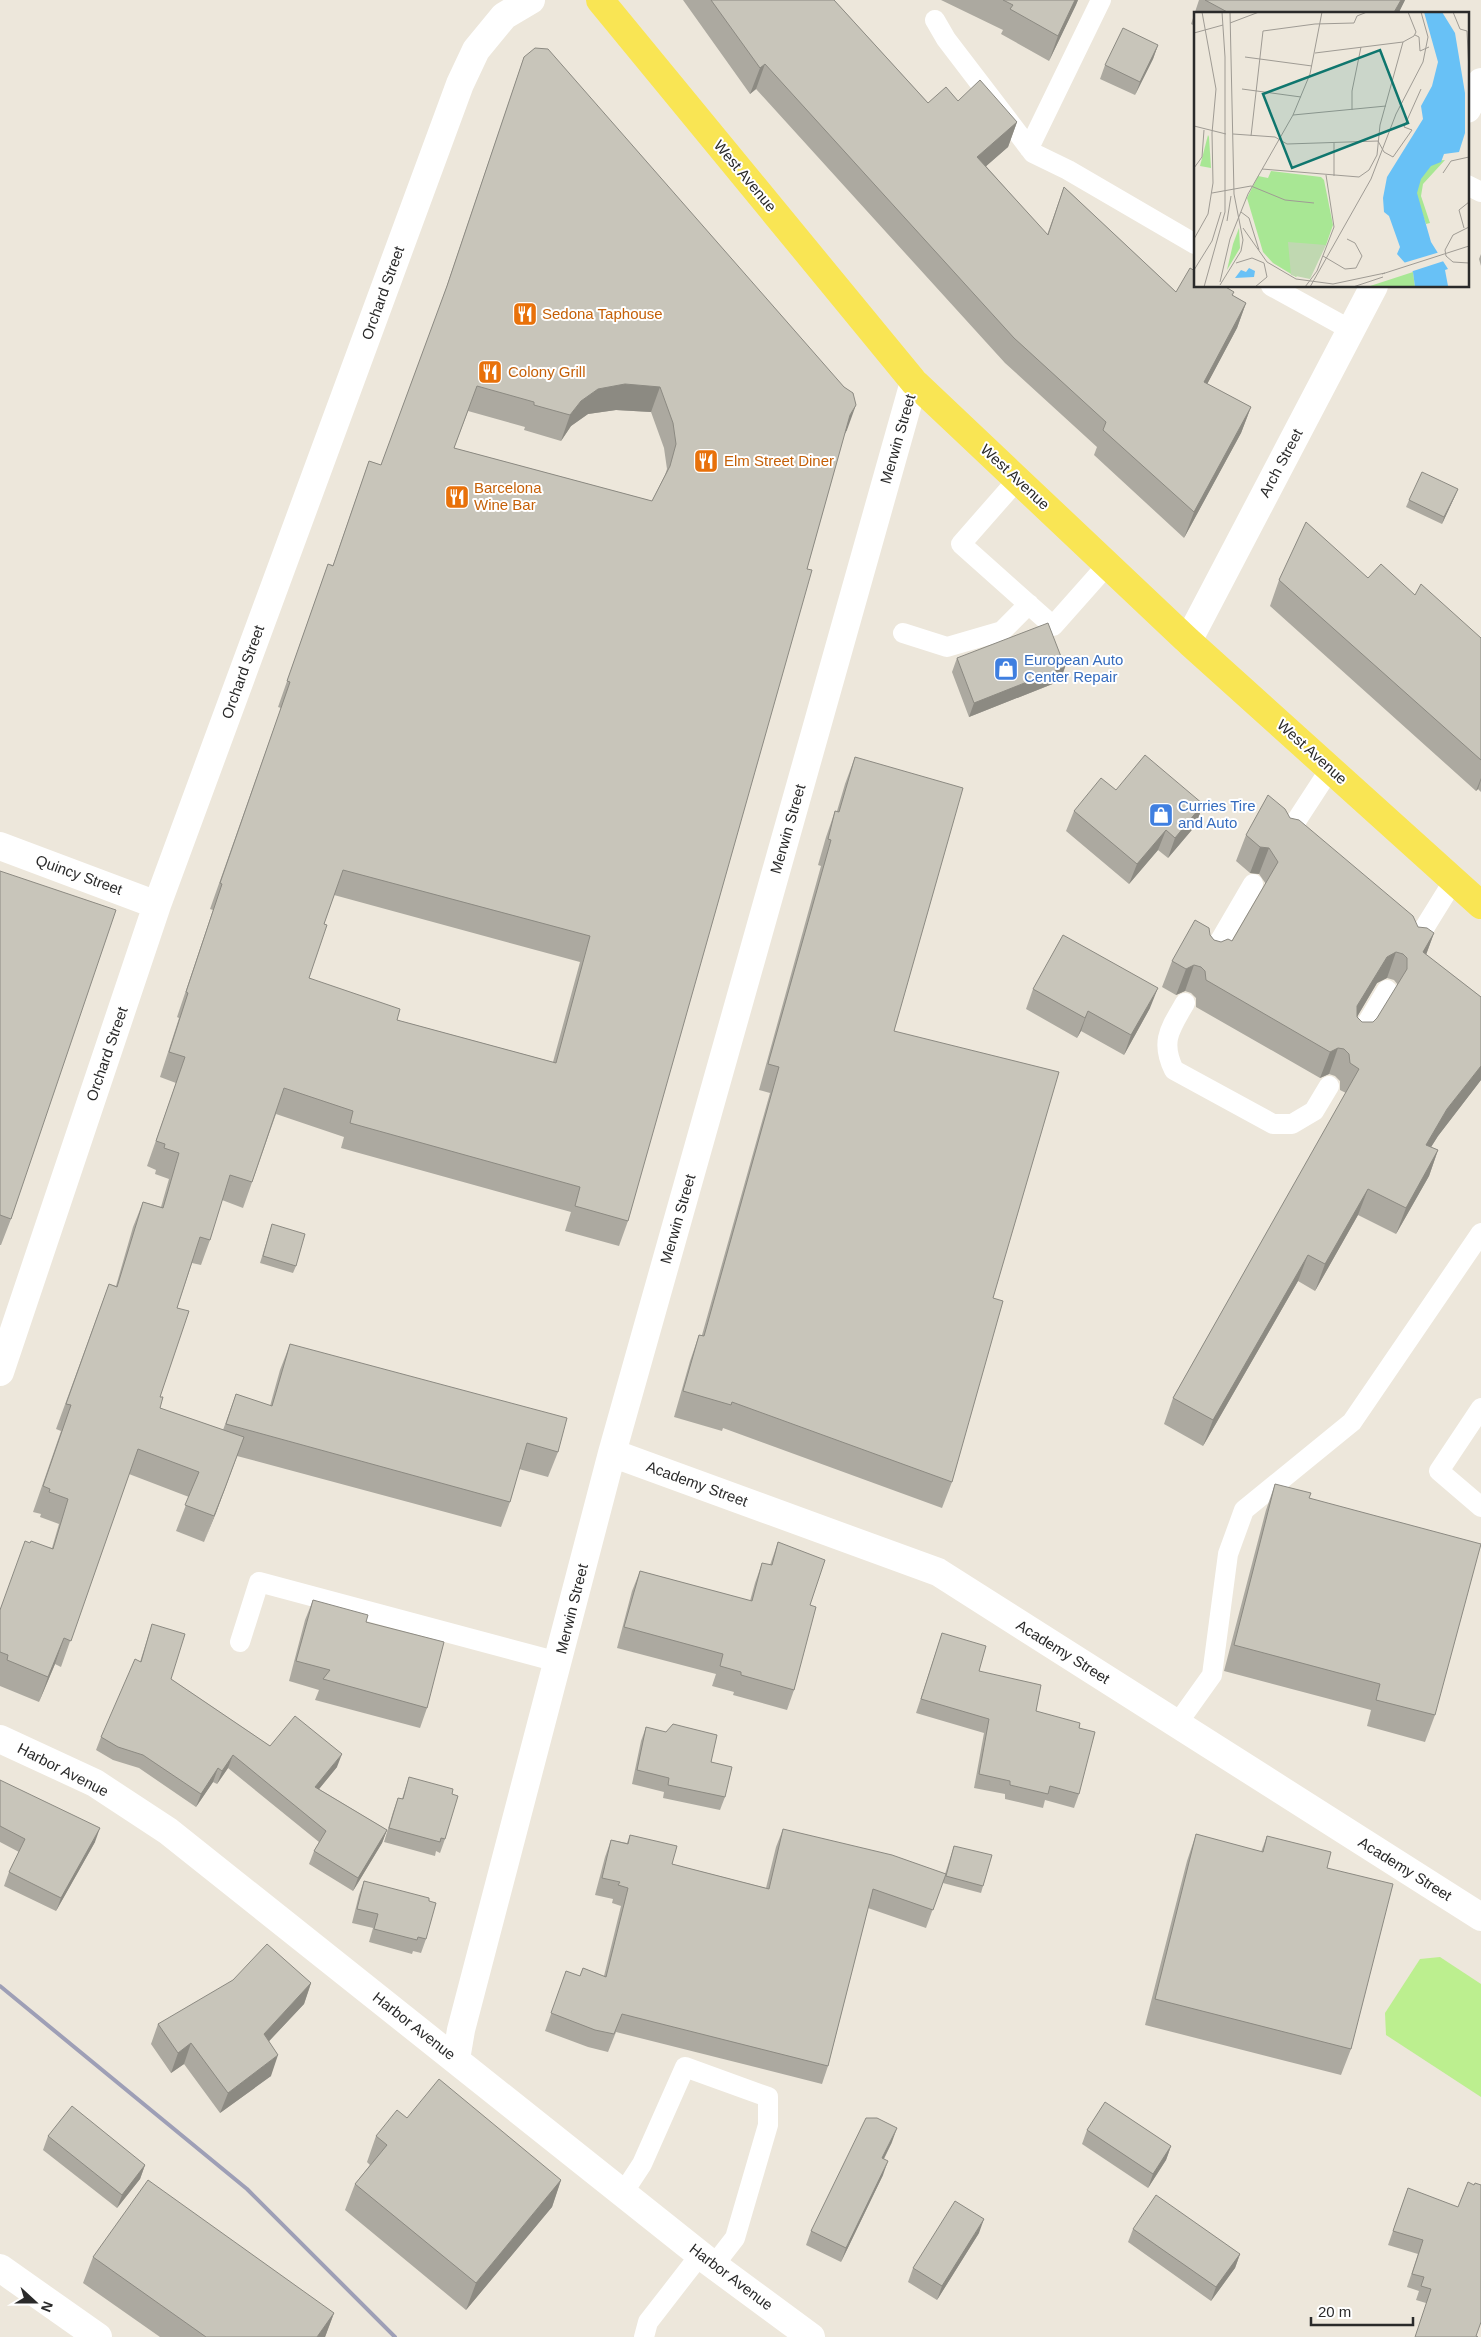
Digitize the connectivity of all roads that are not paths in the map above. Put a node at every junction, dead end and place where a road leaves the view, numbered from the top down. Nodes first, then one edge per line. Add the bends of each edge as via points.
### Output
1 (531, 0) edge
2 (600, 0) edge
3 (1101, 0) edge
4 (935, 20) dead end
5 (1481, 82) edge
6 (1468, 106) edge
7 (1030, 148) junction
8 (1468, 186) edge
9 (1481, 192) edge
10 (1194, 243) edge
11 (1275, 288) edge
12 (1373, 288) edge
13 (1351, 330) junction
14 (914, 382) junction
15 (1018, 479) junction
16 (1108, 564) junction
17 (1029, 604) junction
18 (903, 633) dead end
19 (1188, 641) junction
20 (1330, 769) junction
21 (1287, 835) edge
22 (0, 846) edge
23 (1454, 880) junction
24 (1253, 884) dead end
25 (157, 905) junction
26 (1481, 905) edge
27 (1415, 943) edge
28 (1211, 956) edge
29 (1387, 990) edge
30 (1185, 1003) dead end
31 (1358, 1038) edge
32 (1329, 1086) dead end
33 (1481, 1233) edge
34 (0, 1372) edge
35 (1481, 1408) edge
36 (612, 1453) junction
37 (1481, 1506) edge
38 (240, 1642) dead end
39 (558, 1662) junction
40 (1177, 1724) junction
41 (0, 1739) edge
42 (1481, 1917) edge
43 (456, 2059) junction
44 (623, 2193) junction
45 (707, 2260) junction
46 (0, 2268) edge
47 (98, 2337) edge
48 (644, 2337) edge
49 (811, 2337) edge

1 - 25 street, Orchard Street via 504,16 476,50 460,84
2 - 14 main road, West Avenue
3 - 7 lane
4 - 7 lane
5 - 6 street
7 - 10 lane via 1033,153
8 - 9 lane
11 - 13 lane
12 - 13 street, Arch Street
13 - 19 street, Arch Street
14 - 15 main road, West Avenue
14 - 36 street, Merwin Street
15 - 16 main road, West Avenue
15 - 17 lane via 961,544
16 - 17 lane via 1053,626
16 - 19 main road, West Avenue
17 - 18 lane via 1002,631 946,647
19 - 20 main road, West Avenue
20 - 21 lane
20 - 23 main road, West Avenue
22 - 25 street, Quincy Street
23 - 26 main road, West Avenue
23 - 27 lane
24 - 28 lane
25 - 34 street, Orchard Street
29 - 31 lane
30 - 32 lane via 1168,1034 1166,1054 1174,1070 1273,1124 1292,1124 1314,1111
33 - 40 lane via 1352,1422 1244,1510 1228,1554 1212,1675
35 - 37 lane via 1439,1471
36 - 39 street, Merwin Street
36 - 40 street, Academy Street via 938,1572
38 - 39 lane via 259,1582
39 - 43 street, Merwin Street
40 - 42 street, Academy Street
41 - 43 street, Harbor Avenue via 94,1783 168,1831
43 - 44 street, Harbor Avenue
44 - 45 street, Harbor Avenue
44 - 45 lane via 642,2164 685,2067 768,2097 768,2125 735,2238
45 - 48 lane via 648,2322
45 - 49 street, Harbor Avenue
46 - 47 street

